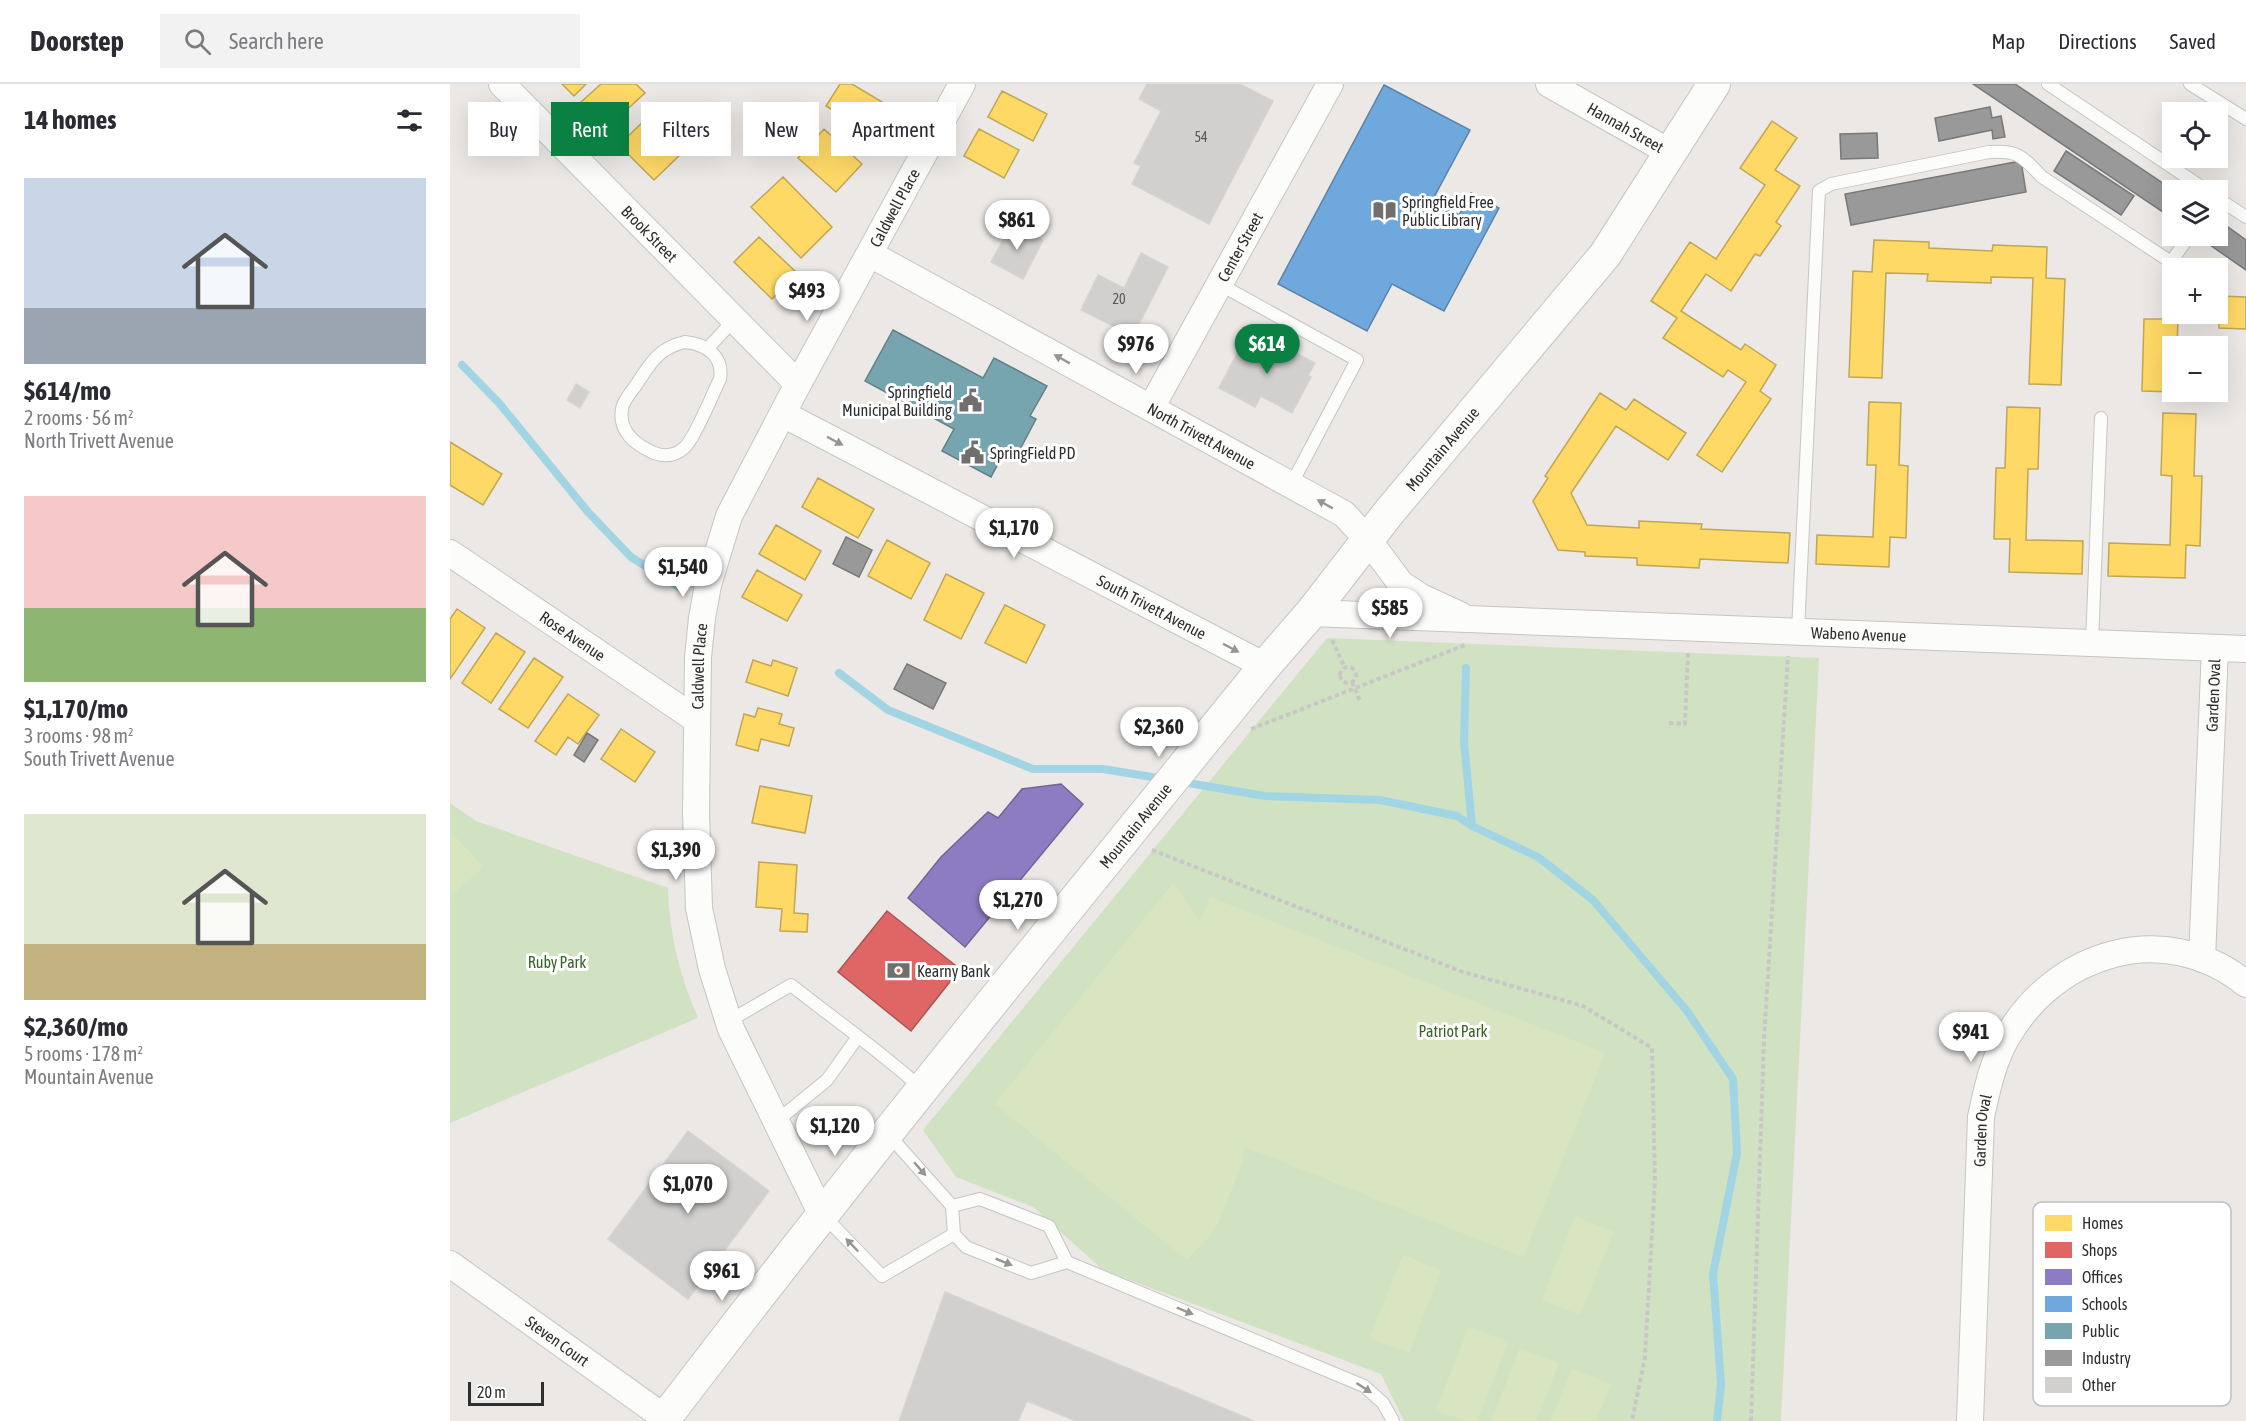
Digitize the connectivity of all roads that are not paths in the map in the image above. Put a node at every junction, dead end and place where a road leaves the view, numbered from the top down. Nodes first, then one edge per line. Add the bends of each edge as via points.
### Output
1 (502, 84) edge
2 (962, 84) edge
3 (1330, 84) edge
4 (1549, 84) edge
5 (1714, 84) edge
6 (2048, 84) edge
7 (2190, 84) edge
8 (2246, 119) edge
9 (1671, 153) junction
10 (2191, 180) edge
11 (2228, 205) edge
12 (2246, 217) edge
13 (2182, 246) edge
14 (870, 254) junction
15 (1219, 284) junction
16 (734, 320) junction
17 (708, 348) junction
18 (798, 384) junction
19 (1151, 408) junction
20 (783, 414) junction
21 (2101, 418) dead end
22 (1291, 485) junction
23 (1369, 541) junction
24 (450, 553) edge
25 (1311, 613) junction
26 (1798, 631) junction
27 (1470, 632) junction
28 (2092, 643) junction
29 (2215, 648) junction
30 (2246, 649) edge
31 (1265, 666) junction
32 (697, 720) junction
33 (2202, 959) junction
34 (2246, 984) edge
35 (729, 1022) junction
36 (857, 1038) junction
37 (921, 1089) junction
38 (778, 1120) junction
39 (888, 1133) junction
40 (952, 1206) junction
41 (821, 1213) junction
42 (954, 1234) junction
43 (1067, 1262) junction
44 (450, 1264) edge
45 (664, 1420) edge
46 (1393, 1421) edge
47 (1970, 1421) edge

1 - 16 street, Brook Street
2 - 14 street, Caldwell Place
3 - 15 street, Center Street
4 - 9 street, Hannah Street
5 - 9 street, Mountain Avenue
6 - 10 lane
7 - 8 lane
9 - 23 street, Mountain Avenue via 1605,255
11 - 12 lane
13 - 26 lane via 2171,262 2042,177 2026,160 2010,151 1831,184 1820,191
14 - 18 street, Caldwell Place
19 -> 14 street, North Trivett Avenue
15 - 19 street, Center Street
15 - 22 lane via 1357,360
16 - 17 lane
16 - 18 street, Brook Street
17 - 17 lane via 685,342 657,353 622,408 623,425 636,444 671,456 686,447 720,379 718,358
18 - 20 street, Caldwell Place
19 - 22 street, North Trivett Avenue
20 -> 31 street, South Trivett Avenue
20 - 32 street, Caldwell Place via 729,516 708,585 702,618
21 - 28 lane
23 -> 22 street, North Trivett Avenue via 1344,514
23 - 25 street, Mountain Avenue
23 - 27 street, Wabeno Avenue via 1401,584
24 - 32 street, Rose Avenue
25 - 27 street, Wabeno Avenue
25 - 31 street, Mountain Avenue
26 - 27 street, Wabeno Avenue
26 - 28 street, Wabeno Avenue
28 - 29 street, Wabeno Avenue
29 - 30 street, Wabeno Avenue
29 - 33 street, Garden Oval
31 - 37 street, Mountain Avenue
32 - 35 street, Caldwell Place via 699,908
33 - 34 street, Garden Oval
33 - 47 street, Garden Oval via 2156,950 2123,951 2091,960 2045,991 2006,1039 1989,1076 1981,1117
35 - 36 lane via 791,985
35 - 38 street, Caldwell Place
36 - 37 lane
36 - 38 lane via 827,1080
37 - 39 street, Mountain Avenue
38 - 41 street, Caldwell Place
39 -> 40 lane
39 - 41 street, Mountain Avenue
40 - 42 lane
40 - 43 lane via 980,1199 1049,1226
42 -> 41 lane via 882,1276
41 - 45 street, Mountain Avenue
42 -> 43 lane via 966,1247 1031,1274
43 -> 46 lane via 1364,1386 1383,1403
44 - 45 street, Steven Court

